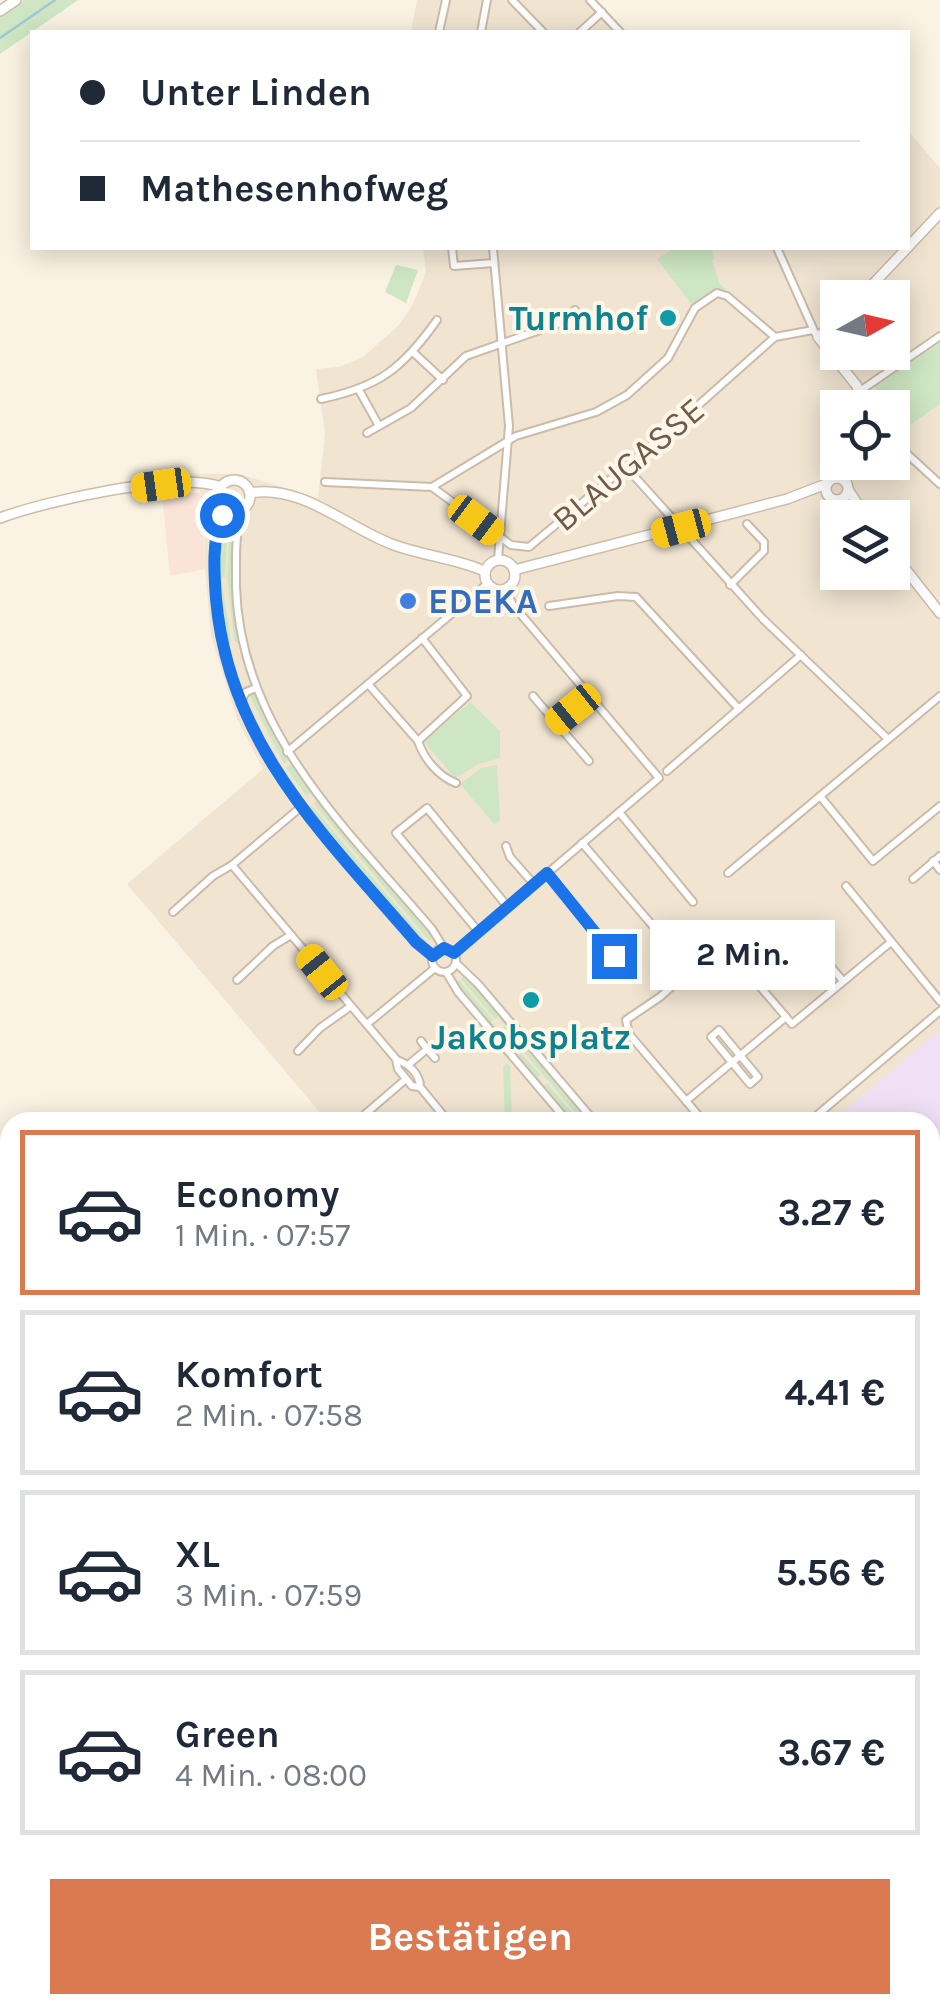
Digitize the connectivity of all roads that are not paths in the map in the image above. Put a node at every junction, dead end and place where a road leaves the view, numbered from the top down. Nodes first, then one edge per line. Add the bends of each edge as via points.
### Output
1 (16, 0) edge
2 (446, 0) edge
3 (487, 0) edge
4 (512, 0) edge
5 (590, 0) edge
6 (0, 11) edge
7 (602, 12) junction
8 (439, 30) edge
9 (481, 30) edge
10 (541, 30) edge
11 (582, 30) edge
12 (618, 30) edge
13 (940, 213) edge
14 (910, 244) edge
15 (452, 250) edge
16 (493, 250) edge
17 (778, 250) edge
18 (904, 250) edge
19 (494, 262) junction
20 (877, 280) edge
21 (575, 310) dead end
22 (436, 320) dead end
23 (820, 332) edge
24 (816, 334) junction
25 (940, 336) edge
26 (775, 337) junction
27 (820, 340) edge
28 (503, 344) junction
29 (414, 353) junction
30 (843, 370) edge
31 (443, 380) junction
32 (359, 390) junction
33 (859, 390) edge
34 (861, 390) edge
35 (320, 398) dead end
36 (379, 426) junction
37 (367, 433) dead end
38 (508, 442) junction
39 (910, 456) edge
40 (626, 468) junction
41 (846, 480) edge
42 (325, 482) dead end
43 (829, 482) junction
44 (940, 484) edge
45 (847, 486) junction
46 (432, 487) junction
47 (221, 488) junction
48 (250, 493) junction
49 (833, 498) junction
50 (787, 499) junction
51 (836, 500) edge
52 (855, 500) edge
53 (226, 510) junction
54 (241, 511) junction
55 (6, 515) edge
56 (747, 524) dead end
57 (681, 528) junction
58 (499, 537) junction
59 (498, 559) junction
60 (514, 570) junction
61 (484, 571) junction
62 (910, 575) edge
63 (487, 584) junction
64 (730, 585) junction
65 (505, 589) junction
66 (549, 606) dead end
67 (940, 613) edge
68 (422, 638) junction
69 (801, 655) junction
70 (368, 684) junction
71 (256, 688) junction
72 (533, 696) dead end
73 (590, 696) junction
74 (940, 696) edge
75 (240, 704) junction
76 (739, 710) junction
77 (556, 723) junction
78 (888, 739) junction
79 (418, 741) junction
80 (286, 752) junction
81 (589, 761) dead end
82 (667, 771) dead end
83 (456, 783) dead end
84 (820, 796) junction
85 (940, 806) edge
86 (302, 808) junction
87 (618, 812) junction
88 (582, 843) junction
89 (506, 846) dead end
90 (937, 859) edge
91 (232, 865) junction
92 (940, 870) edge
93 (547, 873) junction
94 (728, 873) dead end
95 (912, 879) dead end
96 (533, 883) junction
97 (846, 886) dead end
98 (694, 902) dead end
99 (507, 906) junction
100 (174, 912) dead end
101 (652, 925) dead end
102 (798, 928) dead end
103 (478, 931) junction
104 (291, 935) junction
105 (891, 942) junction
106 (444, 948) junction
107 (454, 953) junction
108 (433, 956) junction
109 (614, 956) dead end
110 (456, 963) junction
111 (435, 968) junction
112 (446, 972) junction
113 (237, 980) dead end
114 (843, 981) junction
115 (940, 1001) edge
116 (350, 1006) junction
117 (940, 1011) edge
118 (786, 1016) junction
119 (367, 1024) junction
120 (421, 1041) dead end
121 (428, 1049) junction
122 (298, 1051) dead end
123 (740, 1056) junction
124 (435, 1058) dead end
125 (396, 1059) junction
126 (732, 1062) junction
127 (408, 1065) junction
128 (406, 1079) junction
129 (420, 1087) junction
130 (686, 1102) junction
131 (368, 1112) edge
132 (441, 1112) edge
133 (560, 1112) edge
134 (586, 1112) edge
135 (695, 1112) edge
136 (821, 1112) edge

1 - 6 street
2 - 8 street
3 - 9 street
4 - 10 street
5 - 7 street
7 - 11 street
7 - 12 street
13 - 14 street
15 - 19 street via 454,266
16 - 19 street
17 - 24 street
18 - 20 street
19 - 28 street
21 - 28 street via 560,323
22 - 29 street
23 - 24 street
24 - 26 street
24 - 27 street
25 - 34 street
26 - 38 street via 717,293 695,308 668,358 627,395
26 - 40 street, BLAUGASSE
28 - 31 street via 466,356
28 - 38 street
29 - 31 street
29 - 32 street
30 - 33 street
31 - 36 street
32 - 35 street
32 - 36 street
36 - 37 street
38 - 46 street
38 - 58 street
39 - 44 street
40 - 57 street
40 - 58 street, BLAUGASSE via 534,544 518,548
41 - 45 street
42 - 46 street
43 - 45 street via 839,478
43 - 49 street
43 - 50 street
45 - 49 street via 846,495
45 - 52 street
46 - 58 street
47 - 48 street via 237,480
47 - 53 street
47 - 55 street via 183,482
48 - 54 street
48 - 61 street via 288,496 395,546
49 - 50 street
49 - 51 street
50 - 57 street
53 - 54 street
53 - 75 street via 218,524 215,588 223,649
54 - 71 street via 236,594
56 - 64 street via 764,551
57 - 60 street
57 - 64 street
58 - 59 street
59 - 60 street
59 - 61 street
60 - 65 street
61 - 63 street
62 - 67 street
63 - 65 street
63 - 68 street
64 - 69 street
65 - 73 street
66 - 76 street via 636,597
68 - 70 street
68 - 79 street via 467,696
69 - 76 street
69 - 78 street
70 - 79 street
70 - 80 street
71 - 75 street
71 - 80 street
72 - 77 street
73 - 77 street
73 - 87 street via 659,778
74 - 78 street
75 - 86 street via 267,760
76 - 82 street
77 - 81 street
78 - 84 street
79 - 83 street via 439,772
80 - 106 street
84 - 85 street via 873,861
84 - 94 street
86 - 91 street
86 - 108 street
87 - 88 street
87 - 98 street
88 - 93 street
88 - 101 street
89 - 96 street
90 - 92 street
90 - 95 street
91 - 100 street
91 - 104 street
93 - 96 street
93 - 109 street
96 - 99 street
97 - 105 street
99 - 103 street
99 - 103 street via 427,808 396,833
102 - 114 street
103 - 107 street
104 - 113 street
104 - 116 street
105 - 114 street
105 - 115 street
106 - 107 street
106 - 108 street
107 - 110 street
108 - 111 street
110 - 112 street
110 - 134 street
111 - 112 street
111 - 119 street
112 - 133 street
114 - 118 street via 792,1024
116 - 119 street
116 - 122 street
117 - 136 street
118 - 123 street
118 - 130 street via 722,942 626,1020 629,1034
119 - 125 street
120 - 121 street
121 - 124 street
121 - 127 street
123 - 126 street
123 - 126 street via 758,1078 750,1084
123 - 126 street via 720,1030 711,1037
125 - 127 street
125 - 128 street
126 - 130 street
127 - 129 street
128 - 129 street
128 - 131 street
129 - 132 street
130 - 135 street

